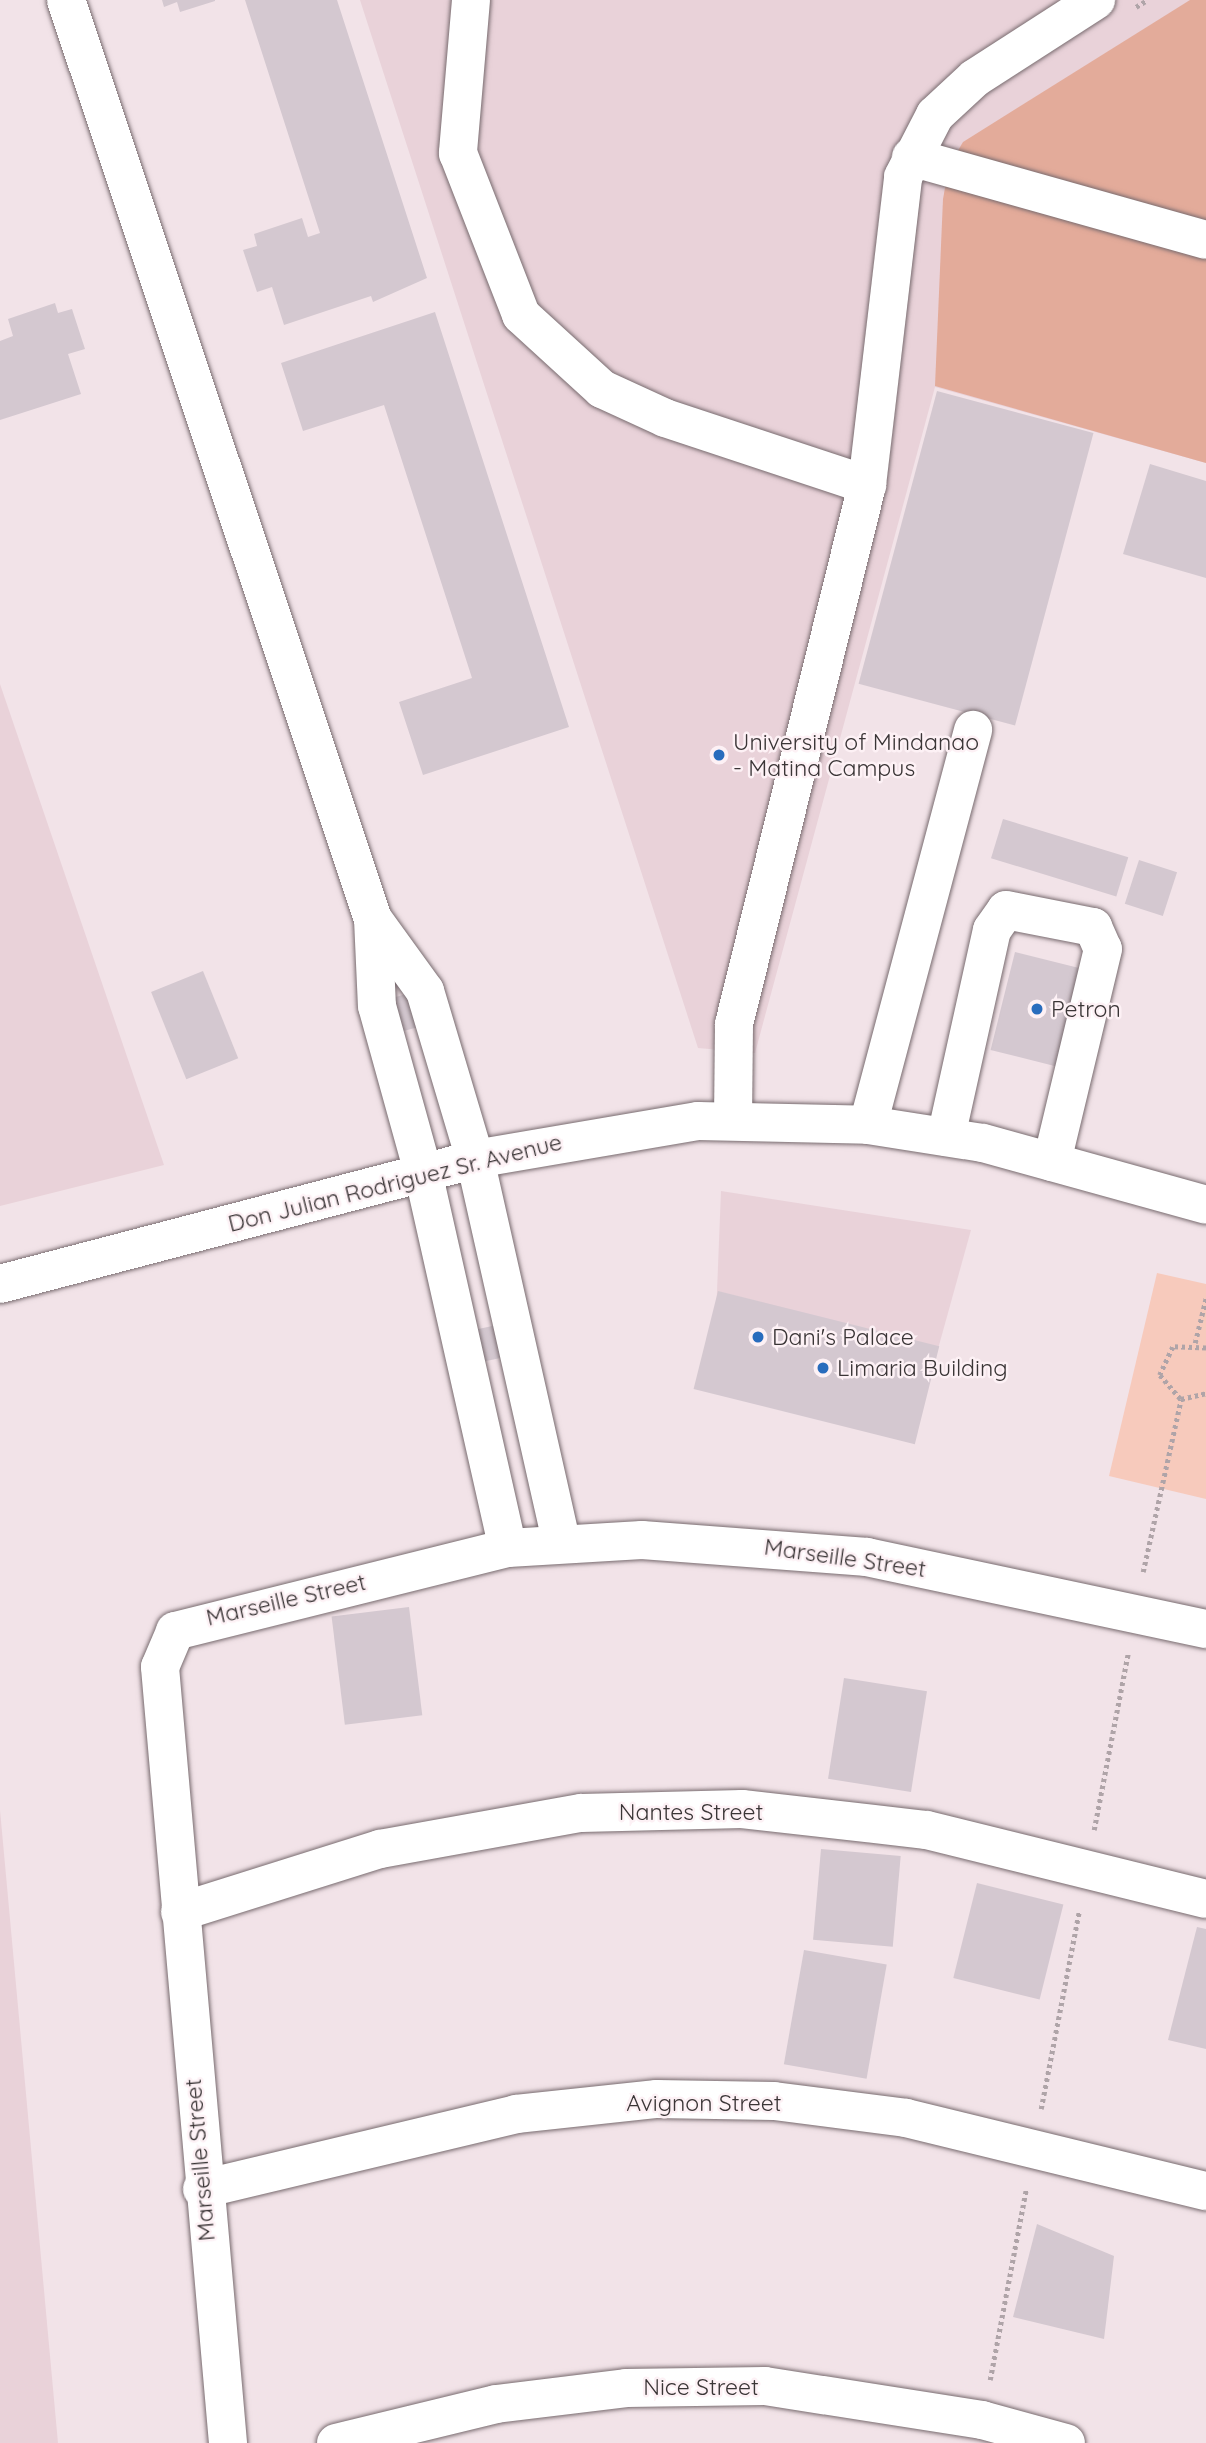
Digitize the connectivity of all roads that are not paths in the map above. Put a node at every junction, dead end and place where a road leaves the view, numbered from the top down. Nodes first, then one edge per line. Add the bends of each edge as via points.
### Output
1 (66, 0) edge
2 (471, 0) edge
3 (1096, 0) edge
4 (911, 157) junction
5 (1206, 240) edge
6 (867, 485) junction
7 (973, 730) dead end
8 (373, 919) junction
9 (733, 1120) junction
10 (868, 1125) junction
11 (946, 1137) junction
12 (475, 1159) junction
13 (1052, 1162) junction
14 (423, 1172) junction
15 (1206, 1205) edge
16 (0, 1284) edge
17 (561, 1540) junction
18 (508, 1548) junction
19 (1206, 1629) edge
20 (1206, 1899) edge
21 (180, 1912) junction
22 (202, 2189) junction
23 (1206, 2191) edge
24 (228, 2443) edge
25 (336, 2443) edge
26 (1066, 2443) edge

1 - 8 street
2 - 6 street via 458,153 520,315 602,389 665,418
3 - 4 street via 975,78 935,115
4 - 5 street
4 - 6 street via 903,177
6 - 9 street via 734,1024
7 - 10 street
8 - 12 street via 425,992
8 - 14 street via 377,1006
9 - 10 street, Don Julian Rodriguez Sr. Avenue
9 - 12 street, Don Julian Rodriguez Sr. Avenue via 541,1144
10 - 11 street, Don Julian Rodriguez Sr. Avenue
11 - 13 street, Don Julian Rodriguez Sr. Avenue
11 - 13 street via 992,930 1006,910 1093,927 1103,949
12 - 14 street, Don Julian Rodriguez Sr. Avenue
12 - 17 street
13 - 15 street, Don Julian Rodriguez Sr. Avenue
14 - 16 street, Don Julian Rodriguez Sr. Avenue
14 - 18 street
17 - 18 street, Marseille Street
17 - 19 street, Marseille Street via 759,1545 867,1557
18 - 21 street, Marseille Street via 186,1623 166,1640 160,1667
20 - 21 street, Nantes Street via 927,1830 742,1809 581,1812 380,1849
21 - 22 street, Marseille Street
22 - 23 street, Avignon Street via 516,2114 657,2099 787,2103 906,2118 1034,2145
22 - 24 street, Marseille Street
25 - 26 street, Nice Street via 496,2404 626,2388 765,2386 982,2420

